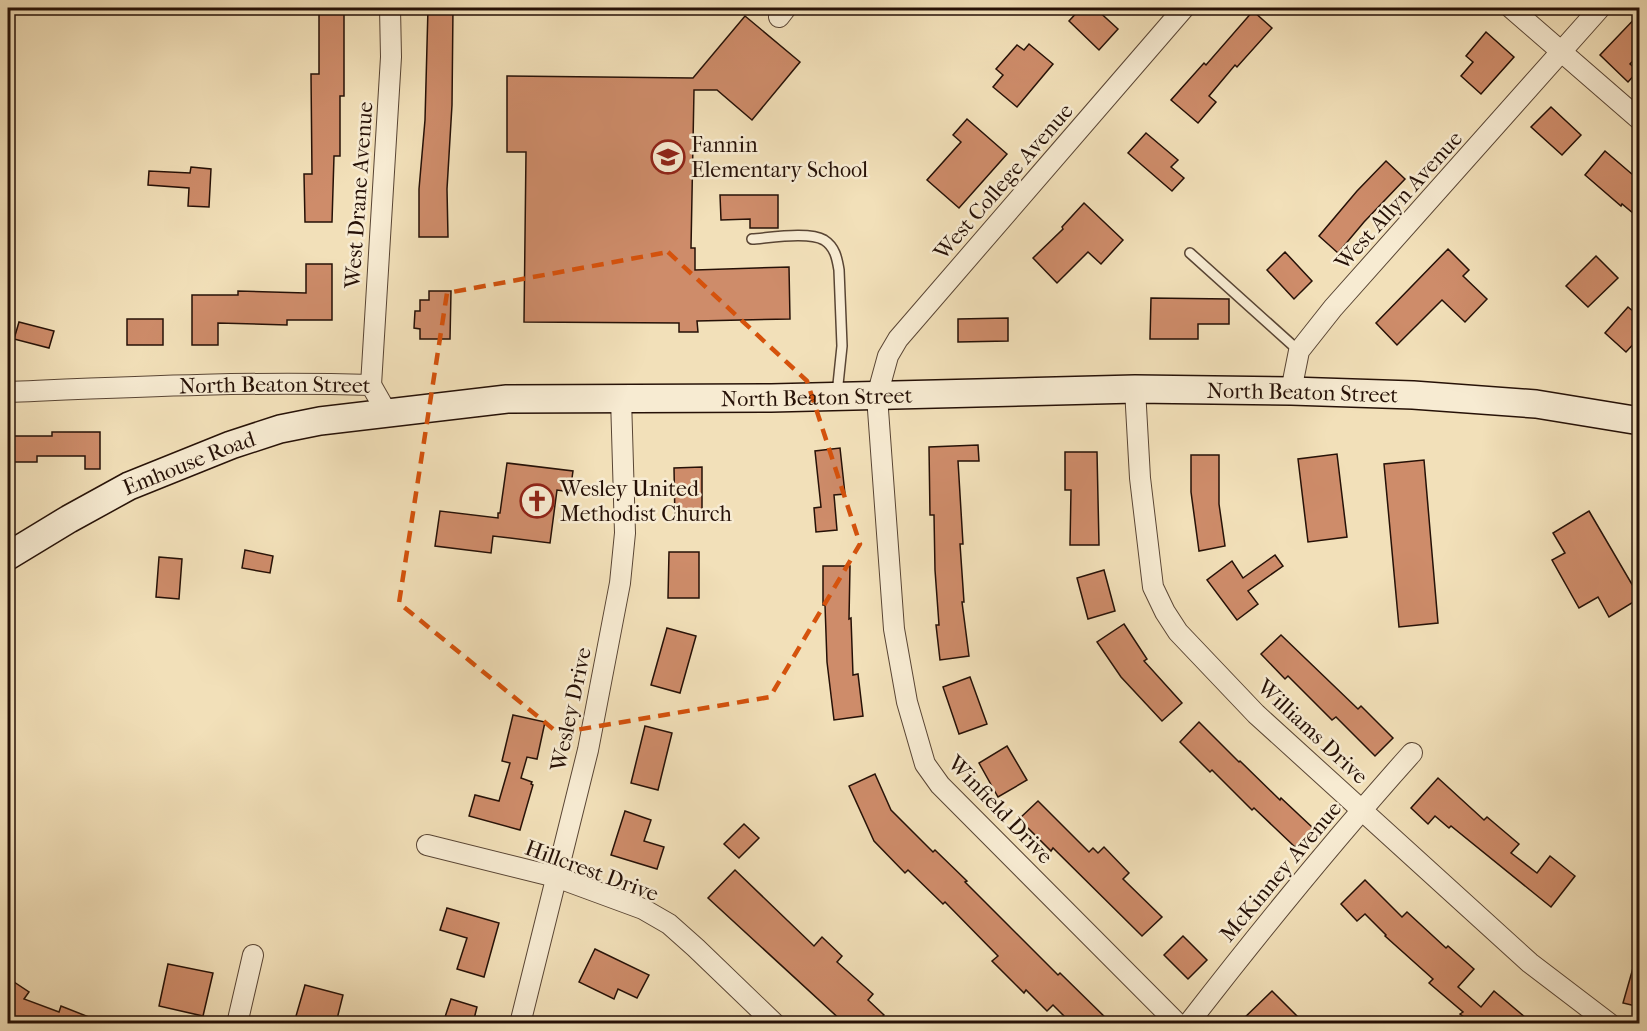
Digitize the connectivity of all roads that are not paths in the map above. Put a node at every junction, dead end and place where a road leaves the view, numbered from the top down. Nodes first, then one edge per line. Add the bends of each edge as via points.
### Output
1 (390, 8) edge
2 (1184, 8) edge
3 (1511, 8) edge
4 (1600, 8) edge
5 (1560, 51) junction
6 (1640, 120) edge
7 (752, 239) dead end
8 (1190, 253) dead end
9 (1299, 351) junction
10 (371, 385) junction
11 (1135, 389) junction
12 (8, 392) edge
13 (1291, 392) junction
14 (877, 396) junction
15 (837, 397) junction
16 (621, 398) junction
17 (387, 413) junction
18 (1640, 421) edge
19 (8, 556) edge
20 (1412, 753) dead end
21 (1362, 810) junction
22 (428, 845) dead end
23 (556, 877) junction
24 (253, 955) dead end
25 (237, 1023) edge
26 (520, 1023) edge
27 (775, 1023) edge
28 (1178, 1023) edge
29 (1188, 1023) edge
30 (1610, 1023) edge

1 - 10 street, West Drane Avenue via 391,57
2 - 14 street, West College Avenue via 898,339 888,356
3 - 5 street
4 - 5 street, West Allyn Avenue
5 - 6 street
5 - 9 street, West Allyn Avenue
7 - 15 lane via 808,236 824,240 837,257 842,346
8 - 9 lane
9 - 13 street, West Allyn Avenue
10 - 12 street, North Beaton Street via 152,386
10 - 17 street, North Beaton Street
11 - 13 main road, North Beaton Street
11 - 14 main road, North Beaton Street
11 - 21 street, Williams Drive via 1140,478 1153,587 1165,612 1178,632 1257,714
13 - 18 main road, North Beaton Street via 1536,404
14 - 15 main road, North Beaton Street
14 - 28 street, Winfield Drive via 894,629 907,702 925,764 940,785
15 - 16 main road, North Beaton Street
16 - 17 main road, North Beaton Street via 507,399
16 - 23 street, Wesley Drive via 625,533 620,583 588,750
17 - 19 main road, Emhouse Road via 280,429 231,445 129,486
20 - 21 street, McKinney Avenue
21 - 29 street, McKinney Avenue
21 - 30 street, Williams Drive via 1530,963
22 - 23 street, Hillcrest Drive
23 - 26 street, Wesley Drive
23 - 27 street, Hillcrest Drive via 643,909 669,924
24 - 25 street

